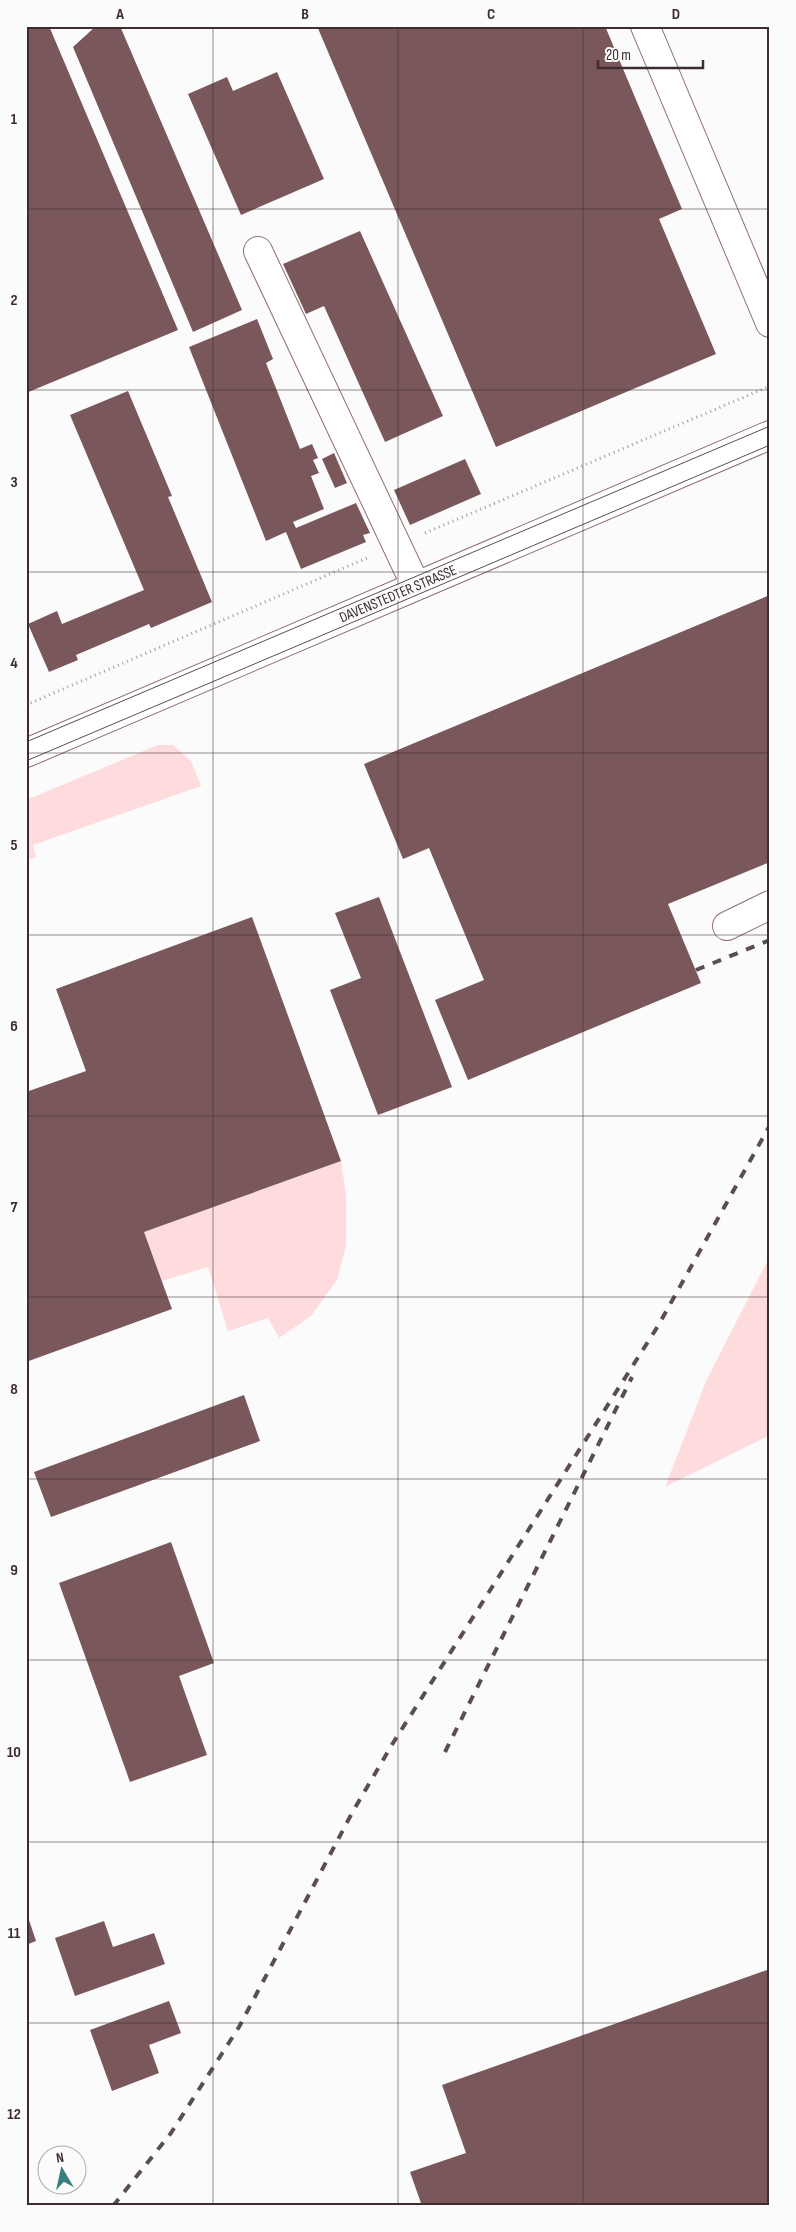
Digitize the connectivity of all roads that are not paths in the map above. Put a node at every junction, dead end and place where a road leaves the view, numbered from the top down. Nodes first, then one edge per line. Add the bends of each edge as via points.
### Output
1 (644, 26) edge
2 (258, 251) dead end
3 (770, 323) edge
4 (770, 435) edge
5 (416, 586) junction
6 (29, 743) edge
7 (770, 906) edge
8 (727, 926) dead end

1 - 3 street
2 - 5 street
4 - 5 street, DAVENSTEDTER STRASSE
5 - 6 street, DAVENSTEDTER STRASSE
7 - 8 street

